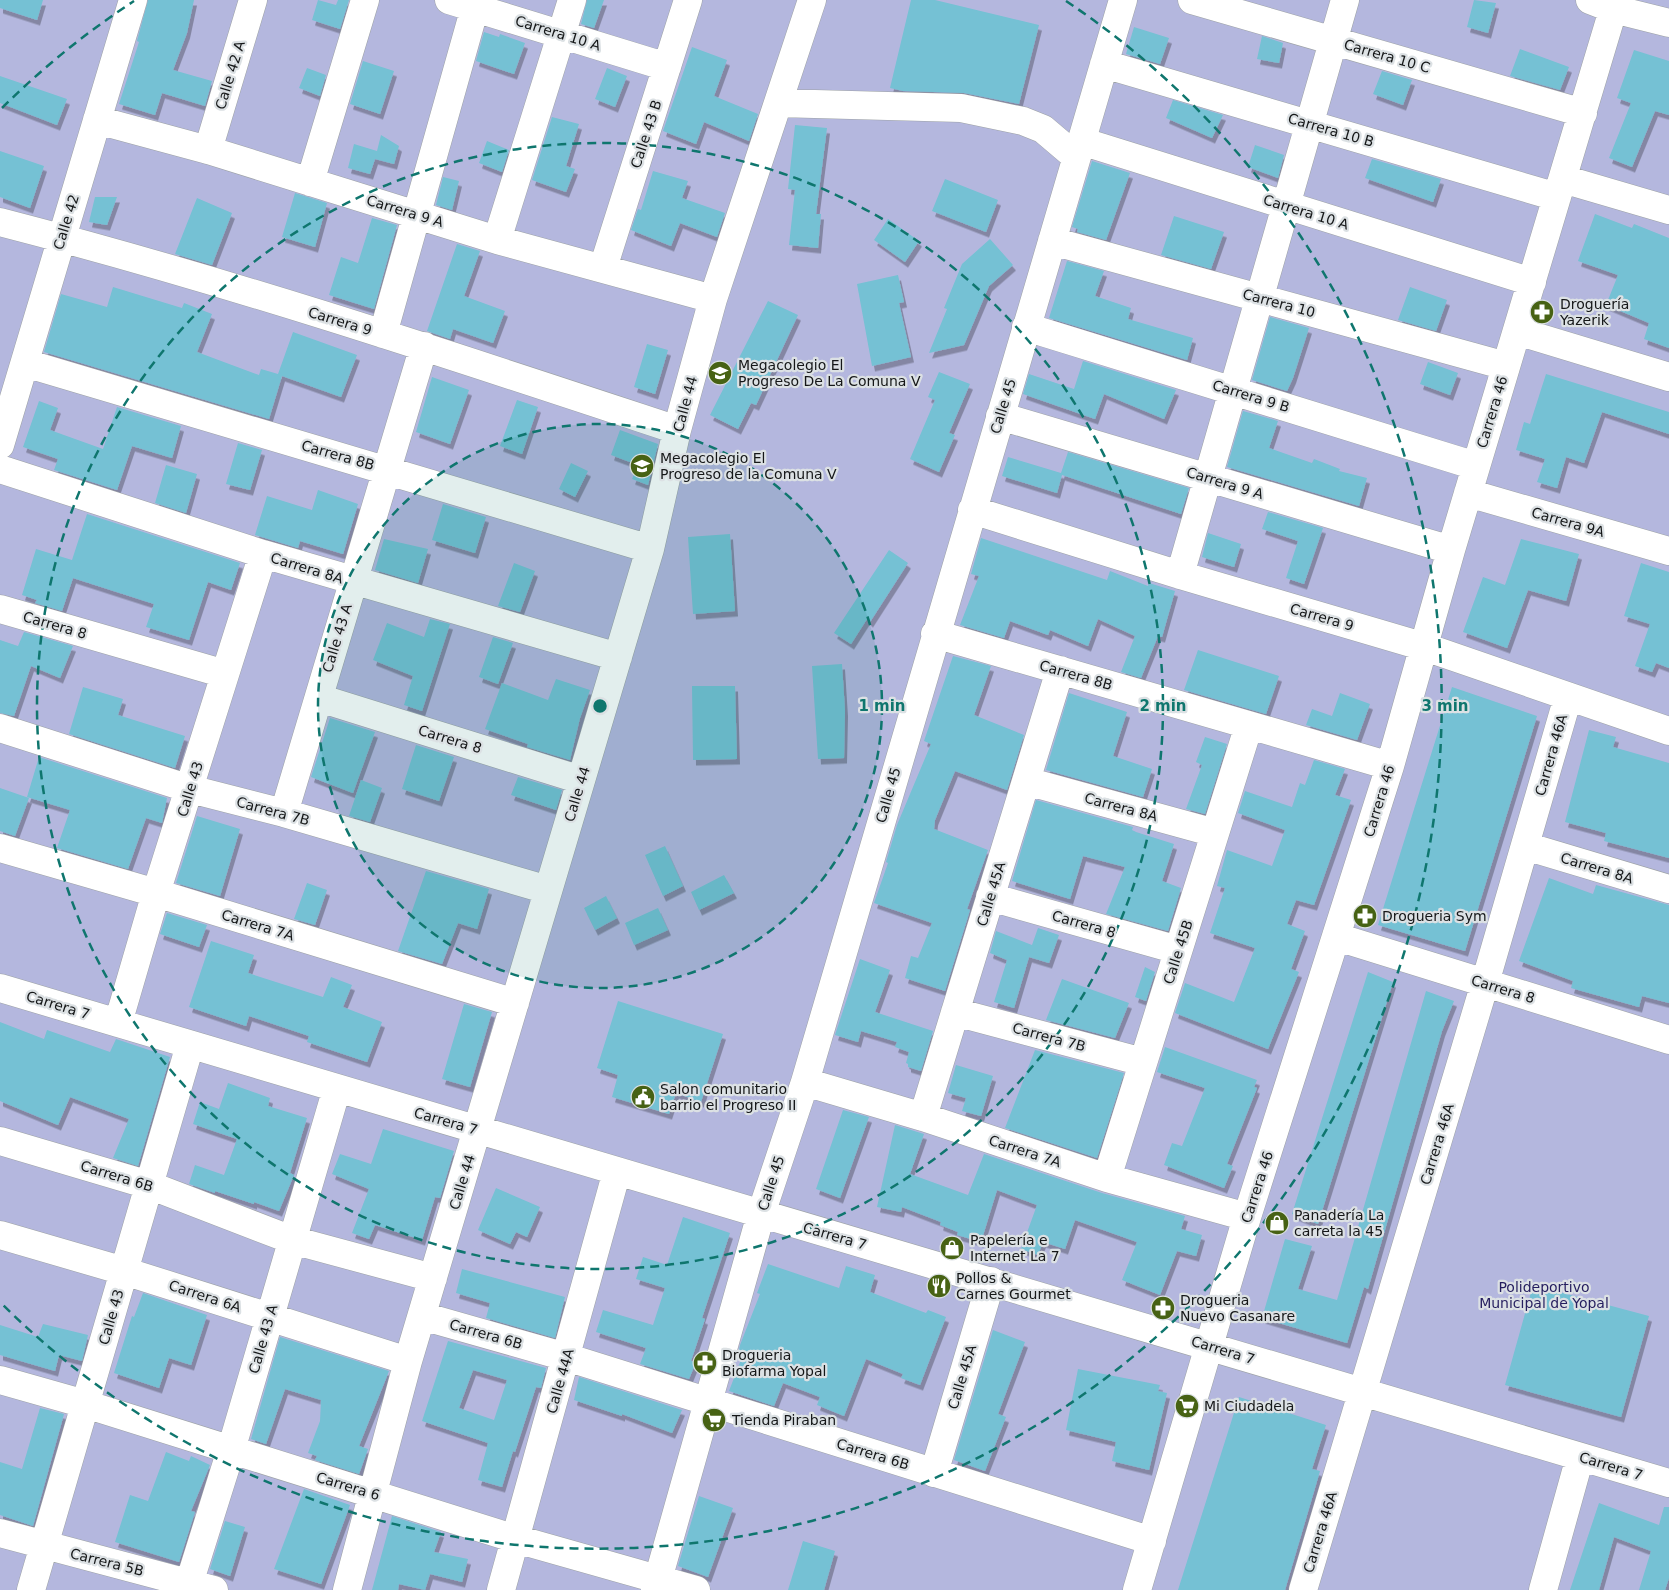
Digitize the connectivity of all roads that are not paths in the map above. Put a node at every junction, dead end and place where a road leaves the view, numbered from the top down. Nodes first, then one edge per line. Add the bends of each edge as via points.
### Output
1 (133, 0) edge
2 (253, 0) edge
3 (365, 0) edge
4 (449, 0) edge
5 (572, 0) edge
6 (688, 0) edge
7 (812, 0) edge
8 (1123, 0) edge
9 (1192, 0) edge
10 (1346, 0) edge
11 (1606, 3) edge
12 (476, 4) edge
13 (1669, 23) edge
14 (561, 34) junction
15 (1334, 41) junction
16 (1104, 64) junction
17 (667, 67) junction
18 (778, 103) junction
19 (1583, 112) junction
20 (97, 120) junction
21 (1310, 124) junction
22 (1079, 149) junction
23 (208, 150) junction
24 (310, 182) junction
25 (1560, 188) junction
26 (1286, 205) junction
27 (1669, 210) edge
28 (416, 215) junction
29 (0, 222) edge
30 (62, 238) junction
31 (497, 240) junction
32 (1052, 241) junction
33 (603, 268) junction
34 (1532, 282) junction
35 (1260, 298) junction
36 (713, 299) junction
37 (1026, 327) junction
38 (1517, 331) junction
39 (383, 334) junction
40 (424, 346) junction
41 (25, 363) junction
42 (1506, 366) junction
43 (1669, 376) edge
44 (1233, 391) junction
45 (1000, 416) junction
46 (678, 430) junction
47 (0, 445) edge
48 (1476, 466) junction
49 (0, 469) edge
50 (388, 469) junction
51 (1208, 478) junction
52 (1468, 493) junction
53 (972, 510) junction
54 (650, 549) junction
55 (1451, 550) junction
56 (1669, 550) edge
57 (263, 554) junction
58 (1180, 575) junction
59 (354, 582) junction
60 (0, 609) edge
61 (935, 634) junction
62 (1425, 647) junction
63 (618, 657) junction
64 (1060, 670) junction
65 (225, 674) junction
66 (1568, 697) junction
67 (319, 698) junction
68 (1249, 725) junction
69 (0, 728) edge
70 (1669, 731) edge
71 (1390, 766) junction
72 (581, 780) junction
73 (1026, 781) junction
74 (190, 789) junction
75 (284, 814) junction
76 (1216, 833) junction
77 (1525, 846) junction
78 (0, 848) edge
79 (1669, 889) edge
80 (548, 890) junction
81 (156, 894) junction
82 (990, 898) junction
83 (1337, 937) junction
84 (1178, 950) junction
85 (1485, 983) junction
86 (0, 988) edge
87 (515, 1004) junction
88 (955, 1012) junction
89 (118, 1023) junction
90 (1669, 1040) edge
91 (190, 1044) junction
92 (1143, 1062) junction
93 (805, 1082) junction
94 (337, 1088) junction
95 (923, 1117) junction
96 (477, 1130) junction
97 (0, 1140) edge
98 (617, 1171) junction
99 (1106, 1178) junction
100 (150, 1185) junction
101 (761, 1214) junction
102 (1247, 1218) junction
103 (0, 1236) edge
104 (292, 1240) junction
105 (124, 1271) junction
106 (433, 1278) junction
107 (991, 1281) junction
108 (422, 1316) junction
109 (269, 1317) junction
110 (1208, 1345) junction
111 (566, 1357) junction
112 (408, 1361) junction
113 (0, 1380) edge
114 (1363, 1393) junction
115 (710, 1403) junction
116 (86, 1404) junction
117 (231, 1450) junction
118 (1580, 1457) junction
119 (934, 1473) junction
120 (1669, 1484) edge
121 (374, 1494) junction
122 (0, 1533) edge
123 (516, 1539) junction
124 (1152, 1541) junction
125 (44, 1546) junction
126 (656, 1584) edge
127 (197, 1588) edge
128 (31, 1590) edge
129 (348, 1590) edge
130 (502, 1590) edge
131 (696, 1590) edge
132 (1137, 1590) edge
133 (1303, 1590) edge
134 (1543, 1590) edge

1 - 20 street, Calle 42
2 - 23 street, Calle 42 A
3 - 24 street
4 - 12 street, Carrera 10 A
5 - 14 street
6 - 17 street, Calle 43 B
7 - 18 street, Calle 44
8 - 16 street, Calle 45
9 - 15 street, Carrera 10 C
10 - 15 street
11 - 13 street
11 - 19 street, Carrera 46
12 - 14 street, Carrera 10 A
12 - 28 street
14 - 17 street, Carrera 10 A
14 - 31 street
15 - 19 street, Carrera 10 C
15 - 21 street
16 - 21 street, Carrera 10 B
16 - 22 street, Calle 45
17 - 33 street, Calle 43 B
18 - 22 street via 962,108 1023,121
18 - 36 street, Calle 44
19 - 25 street, Carrera 46
20 - 23 street, Carrera 9 A
20 - 30 street, Calle 42
21 - 25 street, Carrera 10 B
21 - 26 street
22 - 26 street, Carrera 10 A
22 - 32 street, Calle 45
23 - 24 street, Carrera 9 A
24 - 28 street, Carrera 9 A
25 - 27 street, Carrera 10 B
25 - 34 street, Carrera 46
26 - 34 street, Carrera 10 A
26 - 35 street
28 - 31 street, Carrera 9 A
28 - 39 street
29 - 30 street, Carrera 9
30 - 39 street, Carrera 9
30 - 41 street, Calle 42
31 - 33 street, Carrera 9 A
32 - 35 street, Carrera 10
32 - 37 street, Calle 45
33 - 36 street, Carrera 9 A
34 - 38 street, Carrera 46
35 - 42 street, Carrera 10
35 - 44 street
36 - 46 street, Calle 44
37 - 44 street, Carrera 9 B
37 - 45 street, Calle 45
38 - 42 street, Carrera 46
38 - 43 street
39 - 40 street, Carrera 9
40 - 46 street, Carrera 9
40 - 50 street, Calle 43 A
41 - 47 street, Calle 42
41 - 50 street, Carrera 8B
42 - 48 street, Carrera 46
44 - 48 street, Carrera 9 B
44 - 51 street
45 - 51 street, Carrera 9 A
45 - 53 street, Calle 45
46 - 54 street, Calle 44
48 - 52 street, Carrera 46
49 - 57 street, Carrera 8A
50 - 54 street, Carrera 8B
50 - 59 street, Calle 43 A
51 - 55 street, Carrera 9 A
51 - 58 street
52 - 55 street, Carrera 46
52 - 56 street, Carrera 9A
53 - 58 street, Carrera 9
53 - 61 street, Calle 45
54 - 63 street, Calle 44
55 - 62 street, Carrera 46
57 - 59 street, Carrera 8A
57 - 65 street, Calle 43
58 - 62 street, Carrera 9
59 - 63 street, Carrera 8A
59 - 67 street, Calle 43 A
60 - 65 street, Carrera 8
61 - 64 street, Carrera 8B
61 - 93 street, Calle 45
62 - 66 street, Carrera 9
62 - 71 street, Carrera 46
63 - 72 street, Calle 44
64 - 68 street, Carrera 8B
64 - 73 street, Calle 45A
65 - 74 street, Calle 43
66 - 70 street, Carrera 9
66 - 77 street, Carrera 46A
67 - 72 street, Carrera 8
67 - 75 street, Calle 43 A
68 - 71 street, Carrera 8B
68 - 76 street, Calle 45B
69 - 74 street, Carrera 7B
71 - 83 street, Carrera 46
72 - 80 street, Calle 44
73 - 76 street, Carrera 8A
73 - 82 street, Calle 45A
74 - 75 street, Carrera 7B
74 - 81 street, Calle 43
75 - 80 street, Carrera 7B
76 - 84 street, Calle 45B
77 - 79 street, Carrera 8A
77 - 85 street, Carrera 46A
78 - 81 street, Carrera 7A
80 - 87 street, Calle 44
81 - 87 street, Carrera 7A
81 - 89 street, Calle 43
82 - 84 street, Carrera 8
82 - 88 street, Calle 45A
83 - 85 street, Carrera 8
83 - 102 street, Carrera 46
84 - 92 street, Calle 45B
85 - 90 street, Carrera 8
85 - 114 street, Carrera 46A
86 - 89 street, Carrera 7
87 - 96 street, Calle 44
88 - 92 street, Carrera 7B
88 - 95 street, Calle 45A
89 - 91 street, Carrera 7
91 - 94 street, Carrera 7
91 - 100 street, Calle 43
92 - 99 street, Calle 45B
93 - 95 street, Carrera 7A
93 - 101 street, Calle 45
94 - 96 street, Carrera 7
94 - 104 street, Calle 43 A
95 - 99 street, Carrera 7A
96 - 98 street, Carrera 7
96 - 106 street, Calle 44
97 - 100 street, Carrera 6B
98 - 101 street, Carrera 7
98 - 111 street, Calle 44A
99 - 102 street, Carrera 7A
100 - 104 street, Carrera 6B
100 - 105 street, Calle 43
101 - 107 street, Carrera 7
101 - 115 street, Calle 45
102 - 110 street, Carrera 46
103 - 105 street, Carrera 6A
104 - 106 street, Carrera 6B
104 - 109 street, Calle 43 A
105 - 109 street, Carrera 6A
105 - 116 street, Calle 43
106 - 108 street, Calle 44
107 - 110 street, Carrera 7
107 - 119 street, Calle 45A
108 - 111 street, Carrera 6B
108 - 112 street, Calle 44
109 - 112 street, Carrera 6A
109 - 117 street, Calle 43 A
110 - 114 street, Carrera 7
110 - 124 street, Carrera 46
111 - 115 street, Carrera 6B
111 - 123 street, Calle 44A
112 - 121 street, Calle 44
113 - 116 street, Carrera 6
114 - 118 street, Carrera 7
114 - 133 street, Carrera 46A
115 - 119 street, Carrera 6B
115 - 126 street, Calle 45
116 - 117 street, Carrera 6
116 - 125 street, Calle 43
117 - 121 street, Carrera 6
117 - 127 street, Calle 43 A
118 - 120 street, Carrera 7
118 - 134 street
119 - 124 street, Carrera 6B
121 - 123 street, Carrera 6
121 - 129 street, Calle 44
122 - 125 street, Carrera 5B
123 - 126 street, Carrera 6
123 - 130 street, Calle 44A
124 - 132 street, Carrera 46
125 - 127 street, Carrera 5B
125 - 128 street, Calle 43
126 - 131 street, Carrera 6

